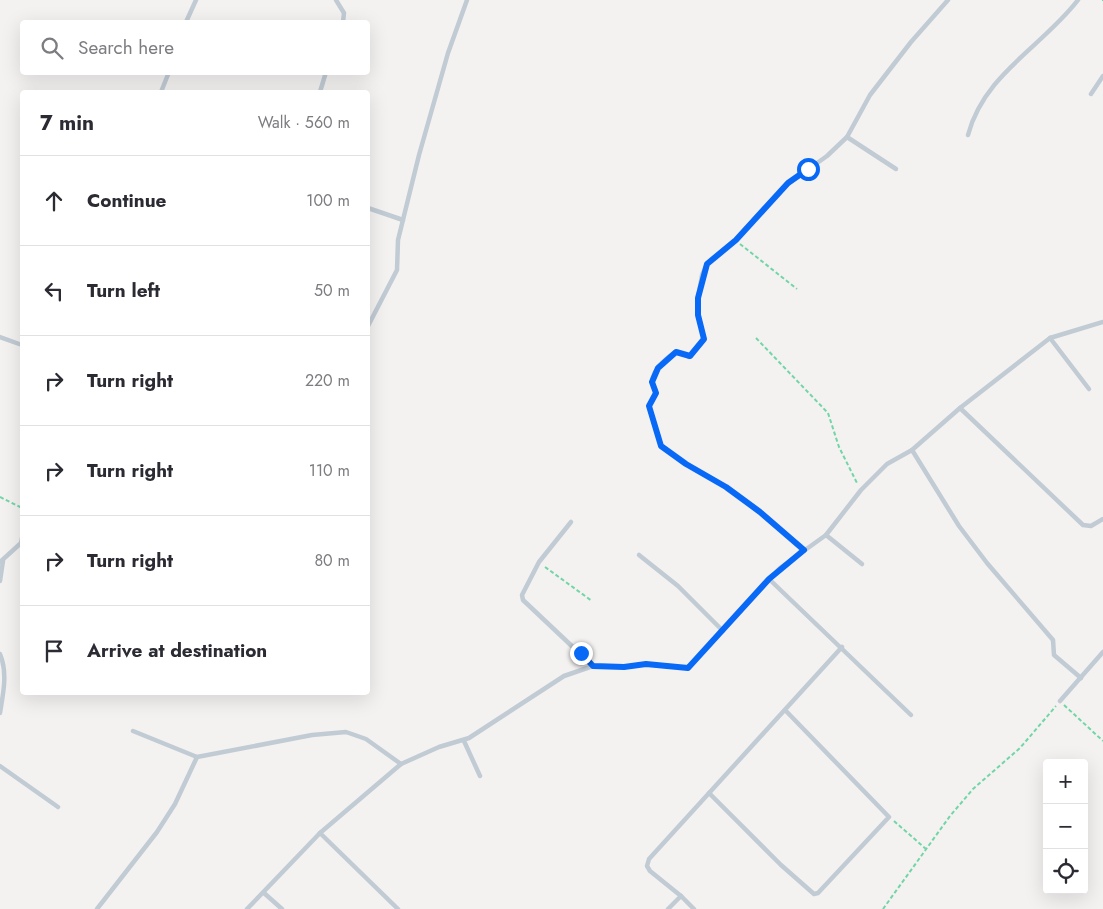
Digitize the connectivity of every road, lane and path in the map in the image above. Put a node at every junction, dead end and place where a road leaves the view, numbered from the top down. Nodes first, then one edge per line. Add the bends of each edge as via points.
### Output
1 (196, 0) edge
2 (336, 0) edge
3 (467, 0) edge
4 (948, 0) edge
5 (1078, 0) edge
6 (187, 20) edge
7 (343, 20) edge
8 (168, 75) edge
9 (325, 75) edge
10 (1103, 76) edge
11 (163, 90) edge
12 (321, 90) edge
13 (1091, 94) dead end
14 (968, 135) dead end
15 (847, 137) junction
16 (896, 169) dead end
17 (370, 209) edge
18 (403, 220) junction
19 (736, 240) junction
20 (797, 289) dead end
21 (370, 322) edge
22 (1103, 322) edge
23 (0, 337) edge
24 (756, 338) dead end
25 (1050, 338) junction
26 (20, 344) edge
27 (1089, 388) dead end
28 (960, 408) junction
29 (912, 450) junction
30 (860, 490) junction
31 (0, 498) edge
32 (20, 507) edge
33 (1103, 519) edge
34 (571, 522) dead end
35 (826, 535) junction
36 (20, 544) edge
37 (804, 550) junction
38 (638, 555) dead end
39 (1, 562) edge
40 (539, 562) junction
41 (862, 564) dead end
42 (769, 579) junction
43 (0, 581) edge
44 (592, 601) dead end
45 (723, 631) junction
46 (842, 647) junction
47 (1103, 652) edge
48 (0, 654) edge
49 (593, 666) junction
50 (1081, 678) junction
51 (1060, 701) junction
52 (786, 711) junction
53 (0, 713) edge
54 (911, 714) dead end
55 (133, 731) dead end
56 (464, 741) junction
57 (1103, 742) edge
58 (197, 757) junction
59 (400, 764) junction
60 (0, 766) edge
61 (480, 776) dead end
62 (709, 793) junction
63 (58, 807) dead end
64 (889, 817) junction
65 (320, 833) junction
66 (926, 849) junction
67 (264, 893) junction
68 (681, 896) junction
69 (97, 909) edge
70 (247, 909) edge
71 (282, 909) edge
72 (398, 909) edge
73 (668, 909) edge
74 (694, 909) edge
75 (883, 909) edge

1 - 6 lane
2 - 7 lane via 344,13
3 - 18 lane via 448,53
4 - 15 lane via 870,95
5 - 14 lane via 1062,20 1030,47 991,88 980,104
8 - 11 lane
9 - 12 lane
10 - 13 lane
15 - 16 lane
15 - 19 lane via 827,156 788,183
17 - 18 lane
18 - 21 lane via 398,240 397,270
19 - 20 path
19 - 37 lane via 710,261 702,275 698,315 703,341 689,356 676,352 658,368 652,382 656,393 649,409 661,446 726,487
22 - 25 lane
23 - 26 lane
24 - 30 path via 828,413 839,447
25 - 27 lane
25 - 28 lane
28 - 29 lane
28 - 33 lane via 1083,525 1091,526
29 - 30 lane via 887,464
29 - 50 lane via 959,526 1053,640 1054,655
30 - 35 lane
31 - 32 path
34 - 40 lane
35 - 37 lane
35 - 41 lane
36 - 39 lane
37 - 42 lane
38 - 45 lane via 678,586
39 - 43 lane
40 - 44 path
40 - 49 lane via 524,590 523,600
42 - 45 lane
42 - 46 lane
45 - 49 lane via 686,669 646,664
46 - 52 lane
46 - 54 lane
47 - 50 lane
48 - 53 lane via 4,669
49 - 56 lane via 564,676
50 - 51 lane
51 - 57 path
51 - 66 path via 1020,748 973,789
52 - 62 lane
52 - 64 lane
55 - 58 lane
56 - 59 lane via 440,746
56 - 61 lane
58 - 59 lane via 312,734 346,732 366,739
58 - 69 lane via 162,825
59 - 65 lane
60 - 63 lane
62 - 64 lane via 814,894
62 - 68 lane via 648,862 650,871
64 - 66 path
65 - 67 lane
65 - 72 lane
66 - 75 path
67 - 70 lane
67 - 71 lane
68 - 73 lane
68 - 74 lane

